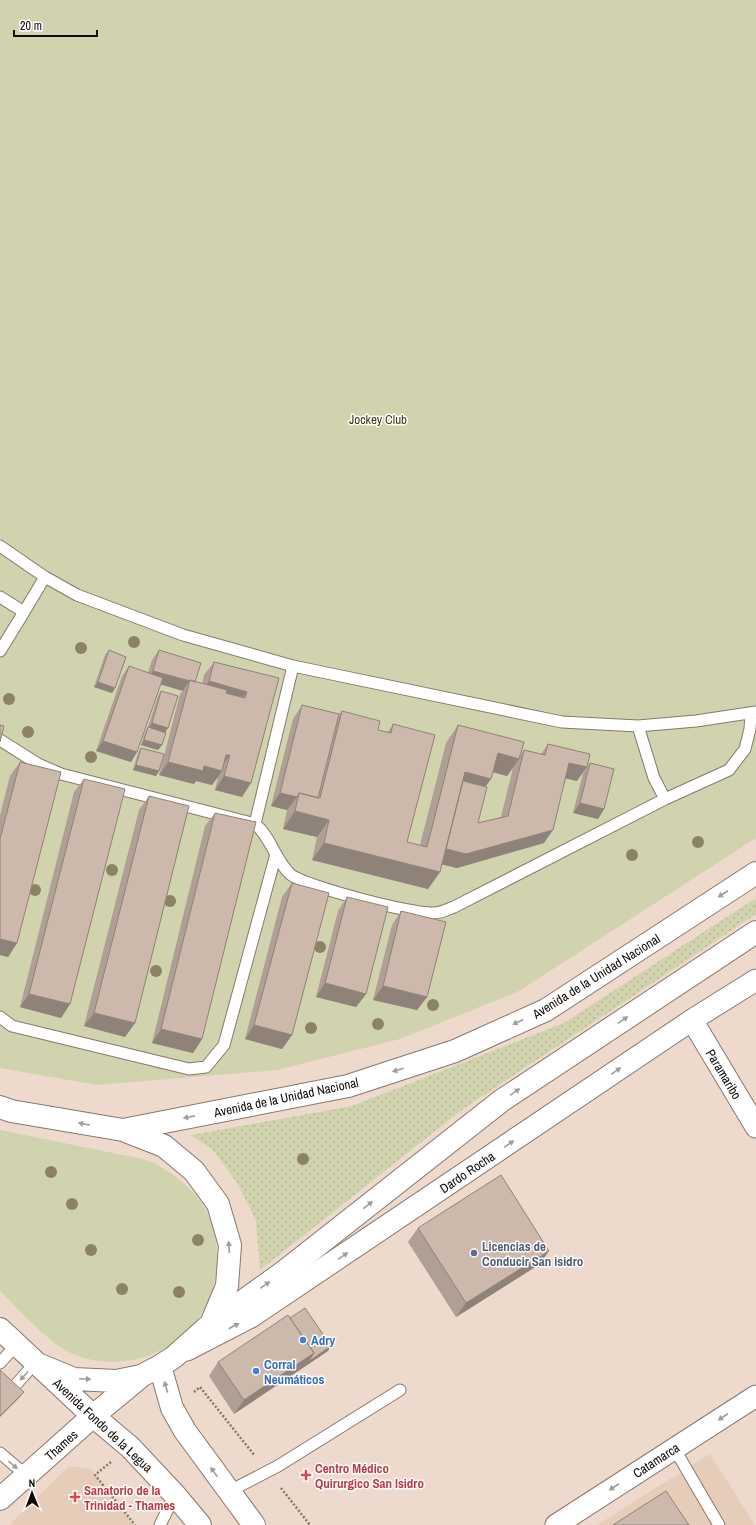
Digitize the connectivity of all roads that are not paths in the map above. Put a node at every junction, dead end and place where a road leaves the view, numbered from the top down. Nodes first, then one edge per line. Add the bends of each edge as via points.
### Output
1 (0, 546) edge
2 (45, 577) junction
3 (0, 597) edge
4 (24, 612) junction
5 (0, 651) edge
6 (293, 666) junction
7 (754, 712) edge
8 (638, 726) junction
9 (0, 740) edge
10 (665, 799) junction
11 (255, 824) junction
12 (276, 854) junction
13 (756, 873) edge
14 (756, 932) edge
15 (756, 980) edge
16 (0, 1017) edge
17 (692, 1020) junction
18 (0, 1107) edge
19 (756, 1127) edge
20 (123, 1130) junction
21 (211, 1324) junction
22 (0, 1329) edge
23 (16, 1345) junction
24 (0, 1362) edge
25 (35, 1363) junction
26 (158, 1367) junction
27 (12, 1389) edge
28 (400, 1390) dead end
29 (756, 1396) edge
30 (93, 1416) junction
31 (674, 1448) junction
32 (0, 1453) edge
33 (27, 1476) junction
34 (228, 1492) junction
35 (175, 1495) junction
36 (0, 1499) edge
37 (160, 1525) edge
38 (200, 1525) edge
39 (254, 1525) edge
40 (556, 1525) edge
41 (719, 1525) edge

1 - 2 lane
2 - 4 lane
2 - 6 lane via 77,595 184,635
3 - 4 lane
4 - 5 lane
6 - 8 lane via 562,722
6 - 11 lane
7 - 8 lane
7 - 10 lane via 744,749 728,770
8 - 10 lane via 654,778
9 - 11 lane via 38,764 61,774
10 - 12 lane via 454,907 435,913 415,912 311,885 290,874
11 - 12 lane via 263,830
12 - 16 lane via 224,1045 206,1066 189,1069 12,1026
13 -> 20 main road, Avenida de la Unidad Nacional via 546,1010 455,1051 348,1086
21 -> 14 main road via 286,1271 501,1101
15 - 17 street, Dardo Rocha
17 - 19 street, Paramaribo
26 -> 17 street, Dardo Rocha via 251,1318
20 -> 18 main road
21 -> 20 main road via 227,1286 230,1245 218,1204 194,1171 164,1146
21 - 26 main road, Thames
22 - 23 main road, Avenida Fondo de la Legua
23 - 24 lane
23 - 25 main road, Avenida Fondo de la Legua
25 -> 26 main road via 74,1379 116,1381
25 -> 27 lane
25 - 30 main road, Avenida Fondo de la Legua
26 - 30 main road, Thames
34 -> 26 main road via 172,1408
28 - 34 lane via 278,1466
29 -> 31 street, Catamarca
30 - 33 main road, Thames
30 - 35 main road, Avenida Fondo de la Legua via 130,1447
31 -> 40 street, Catamarca
31 - 41 lane
32 -> 33 lane
33 - 36 main road, Thames
34 - 39 main road
35 - 37 lane
35 - 38 main road, Avenida Fondo de la Legua

